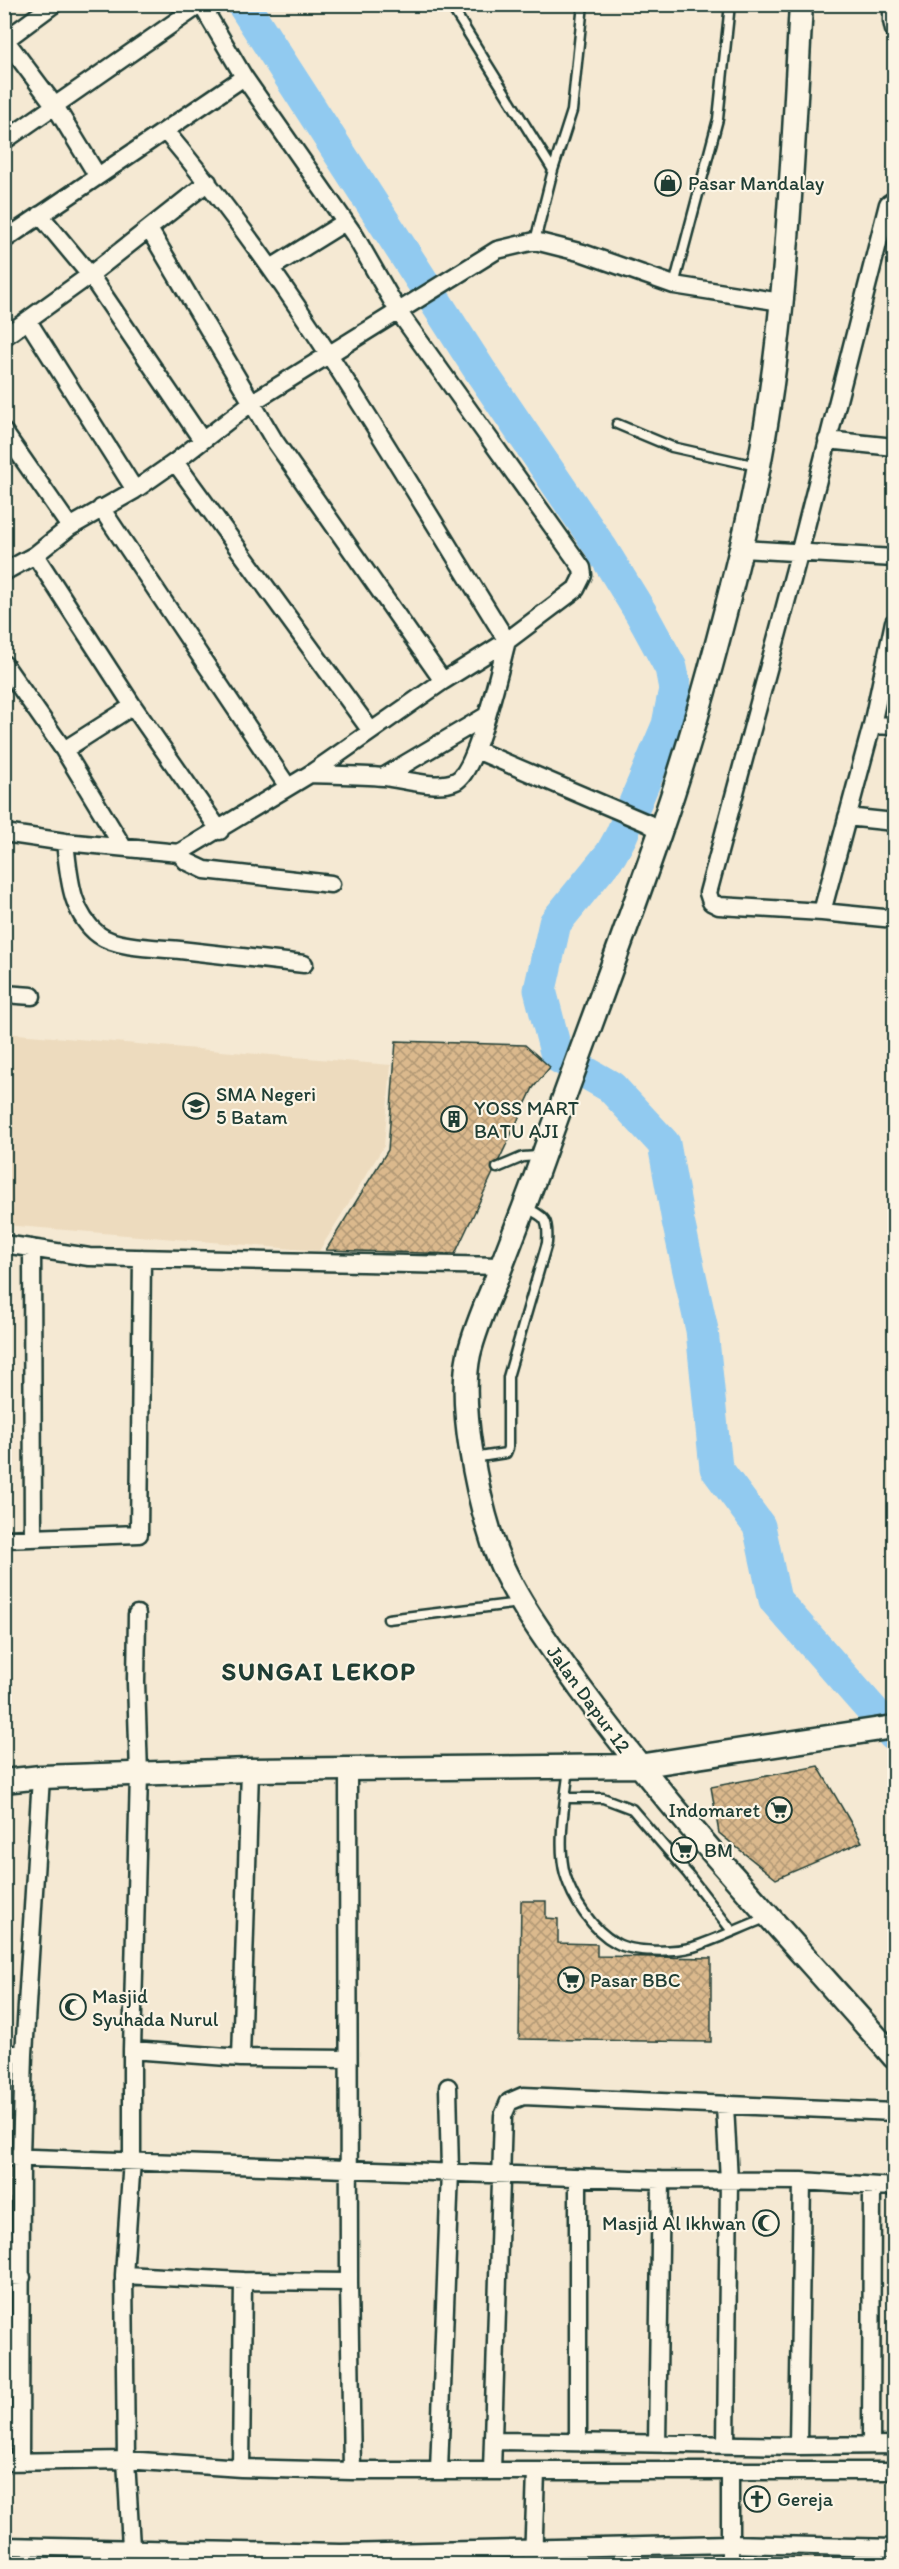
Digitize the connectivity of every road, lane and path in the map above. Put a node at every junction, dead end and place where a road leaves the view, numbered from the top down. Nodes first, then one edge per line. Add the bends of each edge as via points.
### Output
1 (54, 4) edge
2 (450, 4) edge
3 (583, 4) edge
4 (730, 4) edge
5 (801, 4) edge
6 (892, 4) edge
7 (894, 30) edge
8 (5, 40) edge
9 (244, 77) junction
10 (55, 106) junction
11 (166, 132) junction
12 (4, 141) edge
13 (553, 170) junction
14 (98, 175) junction
15 (208, 182) junction
16 (894, 200) edge
17 (40, 215) junction
18 (345, 222) junction
19 (149, 229) junction
20 (4, 240) edge
21 (535, 241) junction
22 (271, 268) junction
23 (90, 275) junction
24 (674, 285) junction
25 (781, 302) junction
26 (404, 307) junction
27 (28, 321) junction
28 (4, 337) edge
29 (330, 355) junction
30 (251, 403) junction
31 (617, 424) dead end
32 (4, 432) edge
33 (202, 440) junction
34 (827, 440) junction
35 (894, 447) edge
36 (175, 462) junction
37 (759, 466) junction
38 (135, 490) junction
39 (101, 508) junction
40 (70, 527) junction
41 (742, 549) junction
42 (799, 554) junction
43 (35, 555) junction
44 (894, 558) edge
45 (4, 572) edge
46 (894, 622) edge
47 (507, 641) junction
48 (4, 664) edge
49 (443, 681) junction
50 (133, 705) junction
51 (486, 716) junction
52 (872, 725) junction
53 (894, 726) edge
54 (371, 731) junction
55 (64, 750) junction
56 (476, 750) junction
57 (310, 774) junction
58 (383, 777) junction
59 (288, 787) junction
60 (847, 817) junction
61 (894, 822) edge
62 (654, 826) junction
63 (6, 831) edge
64 (220, 831) junction
65 (65, 842) junction
66 (123, 847) junction
67 (179, 853) junction
68 (332, 884) dead end
69 (822, 912) junction
70 (894, 919) edge
71 (304, 964) dead end
72 (4, 994) edge
73 (32, 996) dead end
74 (543, 1156) junction
75 (497, 1168) dead end
76 (524, 1206) junction
77 (4, 1244) edge
78 (32, 1248) junction
79 (142, 1258) junction
80 (501, 1266) junction
81 (472, 1458) junction
82 (33, 1538) junction
83 (4, 1539) edge
84 (524, 1603) junction
85 (137, 1614) dead end
86 (388, 1619) dead end
87 (894, 1727) edge
88 (569, 1765) junction
89 (638, 1766) junction
90 (348, 1768) junction
91 (250, 1770) junction
92 (140, 1774) junction
93 (41, 1777) junction
94 (4, 1781) edge
95 (566, 1798) junction
96 (771, 1916) junction
97 (732, 1931) junction
98 (132, 2050) junction
99 (4, 2054) edge
100 (24, 2054) junction
101 (894, 2057) edge
102 (241, 2058) junction
103 (348, 2059) junction
104 (448, 2087) dead end
105 (725, 2106) junction
106 (894, 2112) edge
107 (13, 2157) edge
108 (132, 2160) junction
109 (349, 2170) junction
110 (450, 2171) junction
111 (501, 2175) junction
112 (578, 2177) junction
113 (660, 2180) junction
114 (729, 2180) junction
115 (802, 2181) junction
116 (872, 2186) junction
117 (894, 2187) edge
118 (4, 2276) edge
119 (124, 2276) junction
120 (22, 2277) junction
121 (243, 2281) junction
122 (349, 2282) junction
123 (495, 2441) junction
124 (578, 2442) junction
125 (657, 2444) junction
126 (726, 2444) junction
127 (872, 2444) junction
128 (894, 2445) edge
129 (798, 2446) junction
130 (126, 2460) junction
131 (12, 2462) edge
132 (241, 2468) junction
133 (352, 2471) junction
134 (439, 2471) junction
135 (492, 2471) junction
136 (730, 2471) junction
137 (894, 2471) edge
138 (536, 2472) junction
139 (730, 2544) junction
140 (4, 2546) edge
141 (894, 2548) edge
142 (132, 2557) edge
143 (534, 2557) edge
144 (341, 2559) edge
145 (730, 2565) edge

1 - 8 street
2 - 13 lane
3 - 13 lane via 572,111
4 - 24 lane via 718,119
5 - 25 street, Jalan Dapur 12
6 - 7 street
8 - 10 street
9 - 10 street via 201,4
9 - 11 street
9 - 18 street
10 - 12 street
10 - 14 street
11 - 14 street
11 - 15 street
13 - 21 lane
14 - 17 street
15 - 19 street
15 - 22 street
16 - 34 street via 888,204
17 - 20 street
17 - 23 street
18 - 22 street
18 - 26 street
19 - 23 street
19 - 30 street
21 - 24 street via 583,253
21 - 26 street via 497,250
22 - 29 street
23 - 27 street
23 - 33 street
24 - 25 street
25 - 37 street, Jalan Dapur 12
26 - 29 street
26 - 47 street via 582,568 576,588
27 - 28 street
27 - 38 street
29 - 30 street
29 - 47 street
30 - 33 street
30 - 49 street
31 - 37 lane via 672,447
32 - 40 street
33 - 36 street
34 - 35 street
34 - 42 street
36 - 38 street
36 - 54 street
37 - 41 street, Jalan Dapur 12
38 - 39 street
39 - 40 street
39 - 59 street
40 - 43 street
41 - 42 street
41 - 62 street, Jalan Dapur 12 via 703,694
42 - 44 street
42 - 69 street via 708,893 711,902 719,906
43 - 45 street
43 - 50 street
46 - 52 street
47 - 49 street
47 - 51 street
48 - 55 street
49 - 54 street
50 - 55 street
50 - 64 street
51 - 56 street
51 - 58 street
52 - 53 street
52 - 60 street
54 - 57 street
55 - 66 street
56 - 58 street via 463,776 447,784
56 - 62 street
57 - 58 street
57 - 59 street
59 - 64 street
60 - 61 street
60 - 69 street
62 - 74 street, Jalan Dapur 12 via 592,1020
63 - 65 street
64 - 67 street
65 - 66 street
65 - 71 street via 71,891 88,925 100,936 129,945
66 - 67 street
67 - 68 street via 205,870
69 - 70 street
72 - 73 street
74 - 75 lane via 524,1157
74 - 76 street, Jalan Dapur 12
76 - 80 street, Jalan Dapur 12
76 - 81 lane via 543,1216 549,1226 508,1377 508,1448 501,1455
77 - 78 street
78 - 79 street via 89,1257
78 - 82 street
79 - 80 street
79 - 82 street via 139,1534
80 - 81 street, Jalan Dapur 12 via 469,1355 465,1386
81 - 84 street, Jalan Dapur 12 via 494,1545
82 - 83 street
84 - 86 lane
84 - 89 street, Jalan Dapur 12 via 546,1641
85 - 92 street
87 - 89 street
88 - 89 street
88 - 90 street
88 - 95 lane
89 - 96 street, Jalan Dapur 12
90 - 91 street
90 - 103 street
91 - 92 street
91 - 102 street
92 - 93 street
92 - 98 street
93 - 94 street
93 - 100 street
95 - 97 lane via 603,1798 632,1809
95 - 97 lane via 564,1873 573,1894 598,1929 617,1944 663,1950 692,1947
96 - 97 lane
96 - 101 street, Jalan Dapur 12
98 - 102 street
98 - 108 street
99 - 100 street
100 - 107 street
102 - 103 street
103 - 109 street
104 - 110 street
105 - 106 street
105 - 111 street via 524,2096 509,2102 505,2109
105 - 114 street
107 - 108 street
107 - 120 street
108 - 109 street
108 - 119 street
109 - 110 street
109 - 122 street
110 - 111 street
110 - 134 street
111 - 112 street
111 - 123 street
112 - 113 street
112 - 124 street
113 - 114 street
113 - 125 street
114 - 115 street
114 - 126 street
115 - 116 street
115 - 129 street
116 - 117 street
116 - 127 street
118 - 120 street
119 - 121 street
119 - 130 street
120 - 131 street
121 - 122 street
121 - 132 street
122 - 133 street
123 - 124 street
123 - 135 street
124 - 125 street
125 - 126 street
126 - 129 street
127 - 128 street
127 - 129 street
130 - 131 street
130 - 132 street
130 - 142 street
132 - 133 street
133 - 134 street
134 - 135 street
135 - 138 street
136 - 137 street
136 - 138 street
136 - 139 street
138 - 143 street
139 - 141 street
139 - 143 street
139 - 145 street
140 - 142 street
142 - 144 street
143 - 144 street

